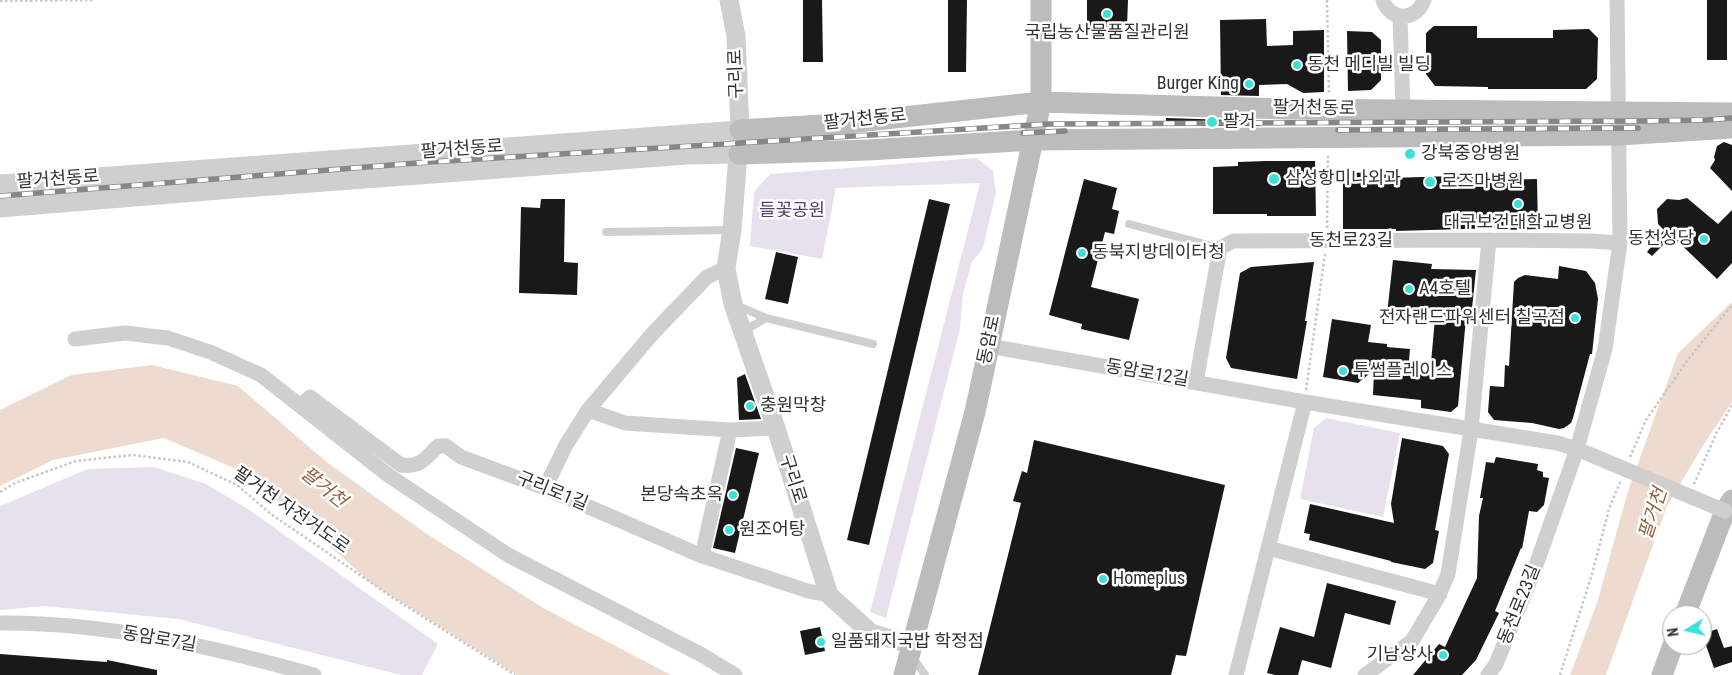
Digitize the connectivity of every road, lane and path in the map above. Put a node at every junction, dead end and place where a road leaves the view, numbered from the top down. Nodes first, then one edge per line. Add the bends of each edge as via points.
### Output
1 (0, 0) edge
2 (93, 0) edge
3 (729, 0) edge
4 (1041, 0) edge
5 (1327, 0) edge
6 (1383, 0) edge
7 (1424, 0) edge
8 (1617, 0) edge
9 (1400, 16) junction
10 (1041, 102) junction
11 (1329, 109) junction
12 (1403, 109) junction
13 (1619, 112) junction
14 (1732, 113) edge
15 (1732, 128) edge
16 (740, 130) junction
17 (1619, 135) junction
18 (1328, 138) junction
19 (1033, 140) junction
20 (739, 154) junction
21 (0, 184) edge
22 (0, 208) edge
23 (1129, 224) dead end
24 (732, 230) junction
25 (606, 232) dead end
26 (1489, 240) junction
27 (1327, 242) junction
28 (1620, 243) junction
29 (1220, 248) junction
30 (726, 268) junction
31 (733, 304) junction
32 (766, 318) junction
33 (742, 332) junction
34 (75, 339) dead end
35 (873, 344) dead end
36 (989, 346) junction
37 (1196, 382) junction
38 (1304, 402) junction
39 (1732, 405) edge
40 (300, 406) junction
41 (588, 410) junction
42 (776, 428) junction
43 (730, 430) junction
44 (1471, 430) junction
45 (1577, 449) junction
46 (1692, 487) dead end
47 (545, 488) junction
48 (0, 492) edge
49 (1729, 506) edge
50 (1268, 548) junction
51 (702, 556) junction
52 (1440, 594) junction
53 (829, 595) junction
54 (1689, 605) edge
55 (0, 623) edge
56 (911, 649) junction
57 (1669, 655) edge
58 (278, 670) edge
59 (314, 675) edge
60 (515, 675) edge
61 (735, 675) edge
62 (904, 675) edge
63 (925, 675) edge
64 (1236, 675) edge
65 (1365, 675) edge
66 (1488, 675) edge
67 (1662, 675) edge

1 - 2 path
3 - 16 street, 구리로 via 736,36
4 - 10 main road, 동암로
5 - 11 path
6 - 9 street via 1390,11
7 - 9 street via 1417,12
8 - 13 street, 동천로23길
9 - 12 street
10 - 11 main road, 팔거천동로
10 - 16 main road, 팔거천동로 via 839,124
10 - 19 main road, 동암로
11 - 12 main road, 팔거천동로
12 - 13 main road, 팔거천동로
13 - 14 main road, 팔거천동로
13 - 17 street, 동천로23길
15 - 17 main road, 팔거천동로
16 - 20 street, 구리로
16 - 21 street, 팔거천동로
17 - 18 main road, 팔거천동로
17 - 28 street, 동천로23길
18 - 19 main road, 팔거천동로
18 - 27 path
19 - 20 main road, 팔거천동로
19 - 36 main road, 동암로
20 - 22 street, 팔거천동로
20 - 24 street, 구리로
23 - 29 lane
24 - 25 lane
24 - 30 street, 구리로
26 - 27 street, 동천로23길
26 - 28 street, 동천로23길
26 - 44 street
27 - 29 street, 동천로23길 via 1233,241
27 - 38 path
28 - 45 street, 동천로23길 via 1605,349
29 - 37 street
30 - 31 street, 구리로
30 - 41 street via 707,277 652,333
31 - 32 lane
31 - 33 street, 구리로
32 - 33 lane
32 - 35 lane
33 - 42 street, 구리로
34 - 40 street via 125,333 168,338 210,352 261,375
36 - 37 street, 동암로12길
36 - 56 main road, 동암로 via 975,412
37 - 38 street, 동암로12길
38 - 44 street, 동암로12길
38 - 50 street
39 - 46 path
40 - 47 street, 구리로1길 via 310,397 401,465 417,465 438,446 446,446 461,456
40 - 61 street via 388,475 508,555
41 - 43 street via 625,423
41 - 47 street
42 - 43 street
42 - 53 street, 구리로
43 - 51 street
44 - 45 street, 동암로12길 via 1558,443
44 - 52 street via 1448,574
45 - 49 street, 동암로12길, bridge
45 - 66 street, 동천로23길 via 1534,571 1496,664
47 - 51 street, 구리로1길
48 - 60 path, 팔거천 자전거도로 via 76,460 133,455 188,462 237,485 271,514 388,594
49 - 54 main road
50 - 52 street
50 - 64 street
51 - 53 street, 구리로1길 via 808,592
52 - 65 street via 1412,641
53 - 56 street via 871,633
55 - 58 street, 동암로7길 via 89,628 191,644
56 - 62 main road, 동암로
56 - 63 lane
57 - 67 main road
58 - 59 street, 동암로7길

